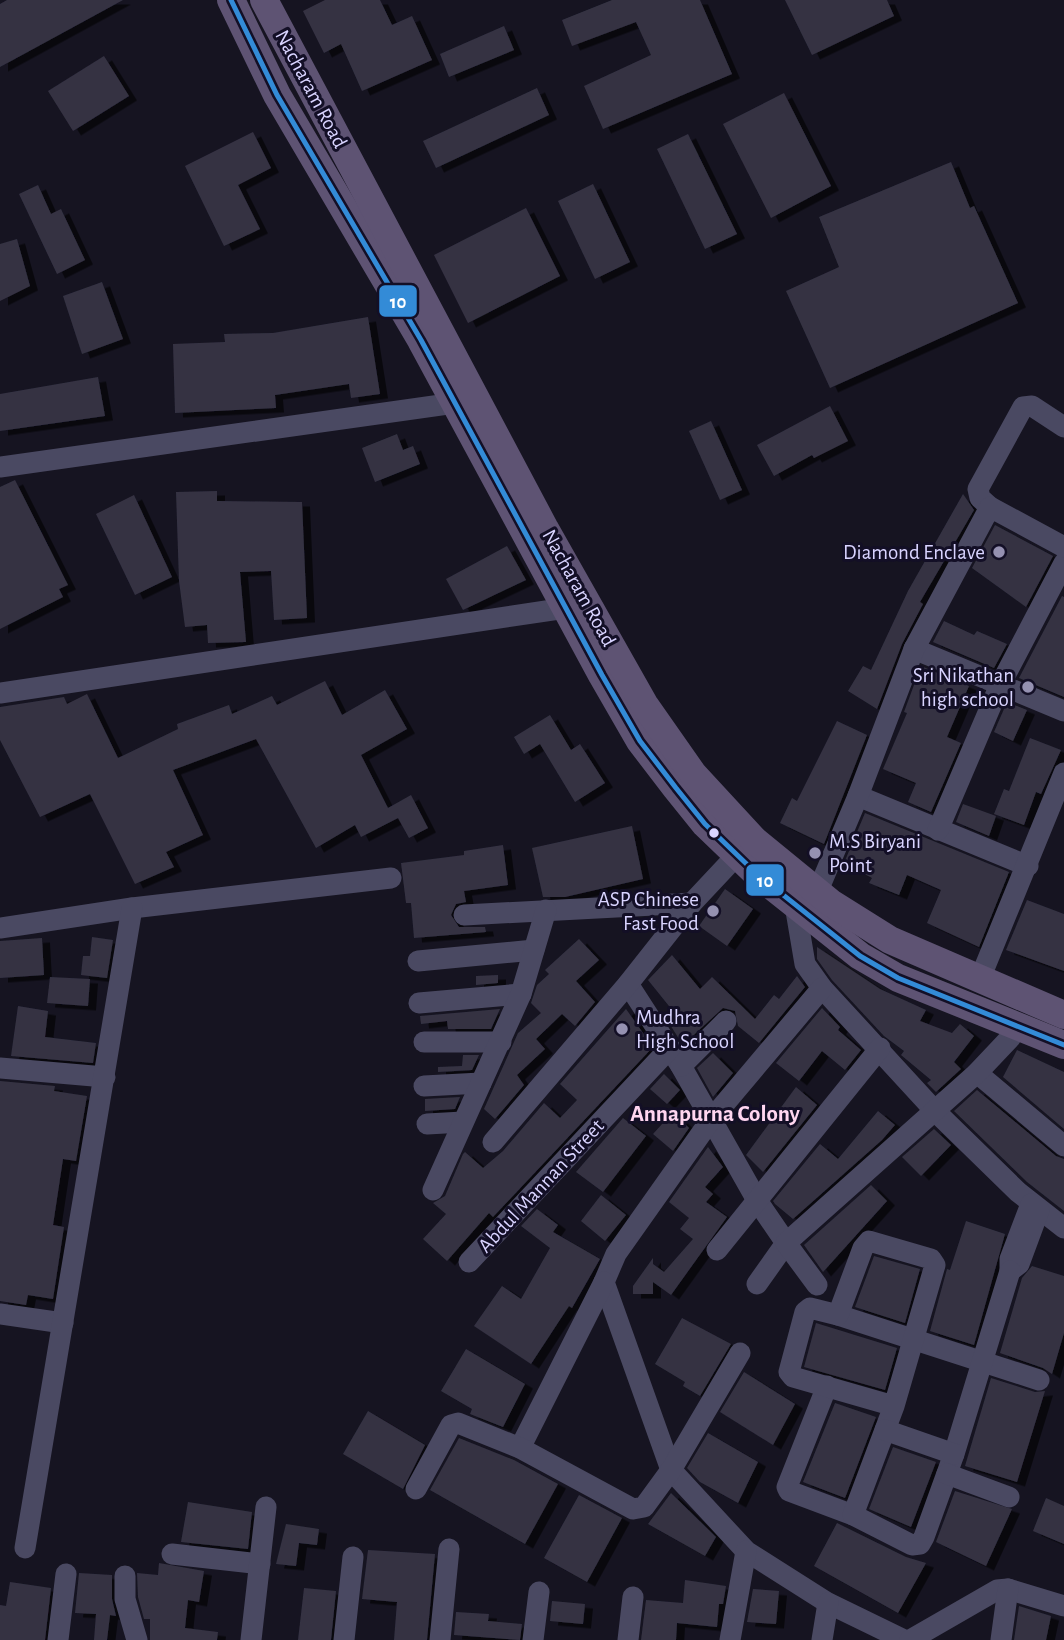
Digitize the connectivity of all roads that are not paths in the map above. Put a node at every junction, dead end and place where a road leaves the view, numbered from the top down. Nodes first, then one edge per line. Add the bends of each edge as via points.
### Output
1 (231, 0) edge
2 (264, 0) edge
3 (455, 403) junction
4 (1064, 427) edge
5 (0, 467) edge
6 (990, 507) junction
7 (1064, 547) edge
8 (1064, 563) edge
9 (576, 603) junction
10 (914, 649) junction
11 (999, 687) junction
12 (0, 693) edge
13 (1064, 711) edge
14 (1064, 773) edge
15 (858, 796) junction
16 (938, 830) junction
17 (737, 855) junction
18 (1028, 866) junction
19 (391, 878) dead end
20 (806, 899) junction
21 (692, 903) junction
22 (132, 908) junction
23 (545, 909) junction
24 (464, 915) dead end
25 (0, 929) edge
26 (534, 950) junction
27 (418, 961) dead end
28 (979, 981) junction
29 (628, 984) junction
30 (822, 988) junction
31 (521, 995) junction
32 (419, 1003) dead end
33 (1064, 1015) edge
34 (726, 1021) dead end
35 (1011, 1037) dead end
36 (424, 1042) dead end
37 (501, 1042) junction
38 (1064, 1045) edge
39 (880, 1048) junction
40 (676, 1057) junction
41 (0, 1068) edge
42 (977, 1073) junction
43 (106, 1077) junction
44 (481, 1083) junction
45 (424, 1086) dead end
46 (935, 1111) junction
47 (710, 1121) junction
48 (463, 1122) junction
49 (427, 1124) dead end
50 (493, 1142) dead end
51 (1064, 1146) edge
52 (433, 1190) dead end
53 (758, 1202) junction
54 (1035, 1207) junction
55 (1064, 1228) edge
56 (786, 1243) junction
57 (717, 1250) dead end
58 (469, 1262) dead end
59 (604, 1282) junction
60 (757, 1284) dead end
61 (817, 1285) dead end
62 (0, 1314) edge
63 (838, 1315) junction
64 (63, 1323) junction
65 (914, 1340) junction
66 (740, 1353) dead end
67 (983, 1362) junction
68 (1039, 1380) dead end
69 (827, 1385) junction
70 (894, 1406) junction
71 (885, 1430) junction
72 (520, 1448) junction
73 (951, 1464) junction
74 (671, 1470) junction
75 (416, 1489) dead end
76 (1009, 1497) dead end
77 (266, 1507) dead end
78 (853, 1515) junction
79 (25, 1548) dead end
80 (449, 1549) dead end
81 (746, 1551) junction
82 (172, 1554) dead end
83 (353, 1557) dead end
84 (260, 1564) junction
85 (66, 1574) dead end
86 (125, 1576) dead end
87 (1008, 1589) junction
88 (539, 1592) dead end
89 (633, 1597) dead end
90 (828, 1604) junction
91 (1064, 1606) edge
92 (58, 1640) edge
93 (137, 1640) edge
94 (251, 1640) edge
95 (344, 1640) edge
96 (440, 1640) edge
97 (533, 1640) edge
98 (628, 1640) edge
99 (730, 1640) edge
100 (822, 1640) edge
101 (904, 1640) edge
102 (910, 1640) edge
103 (1001, 1640) edge

1 - 3 main road, Nacharam Road via 277,95
2 - 9 main road, Nacharam Road via 545,529
3 - 5 street
3 - 9 main road, Nacharam Road
4 - 6 street via 1032,407 1023,407 978,489
6 - 7 street
6 - 10 street
8 - 11 street
9 - 12 street
9 - 17 main road, Nacharam Road via 640,741 705,824
9 - 20 main road, Nacharam Road via 693,774
10 - 11 street
10 - 15 street
11 - 13 street
11 - 16 street
14 - 18 street
15 - 16 street
15 - 20 street
16 - 18 street
17 - 20 main road, Nacharam Road
17 - 21 street
18 - 28 street
19 - 22 street
20 - 28 main road, Nacharam Road
20 - 30 street via 805,964
20 - 38 main road, Nacharam Road via 860,957 898,978
21 - 23 street
21 - 29 street
22 - 25 street
22 - 43 street
23 - 24 street
23 - 26 street
26 - 27 street
26 - 31 street
28 - 33 main road, Nacharam Road
29 - 40 street
29 - 50 street
30 - 39 street
30 - 47 street
31 - 32 street
31 - 37 street
34 - 40 street, Abdul Mannan Street
35 - 42 street
36 - 37 street
37 - 44 street
39 - 46 street
39 - 53 street
40 - 47 street
40 - 58 street, Abdul Mannan Street
41 - 43 street
42 - 46 street
42 - 51 street
43 - 64 street
44 - 45 street
44 - 48 street
46 - 54 street
46 - 56 street
47 - 53 street
47 - 59 street via 616,1254
48 - 49 street
48 - 52 street
53 - 56 street
53 - 57 street
54 - 55 street
54 - 67 street
56 - 60 street
56 - 61 street
59 - 72 street
59 - 74 street
62 - 64 street
63 - 65 street
63 - 65 street via 869,1241 931,1259 934,1271
63 - 69 street via 810,1308 805,1312 789,1362 793,1377
64 - 79 street
65 - 67 street
65 - 70 street
66 - 74 street
67 - 68 street
67 - 73 street
69 - 70 street
69 - 78 street via 787,1487
70 - 71 street
71 - 73 street
71 - 78 street
72 - 74 street via 638,1510
72 - 75 street via 470,1426 451,1425
73 - 76 street
73 - 78 street via 920,1544 912,1545
74 - 81 street
77 - 84 street
80 - 96 street
81 - 90 street
81 - 99 street
82 - 84 street
83 - 95 street
84 - 94 street
85 - 92 street
86 - 93 street via 125,1599
87 - 91 street
87 - 102 street via 997,1590
87 - 103 street
88 - 97 street
89 - 98 street
90 - 100 street
90 - 101 street

